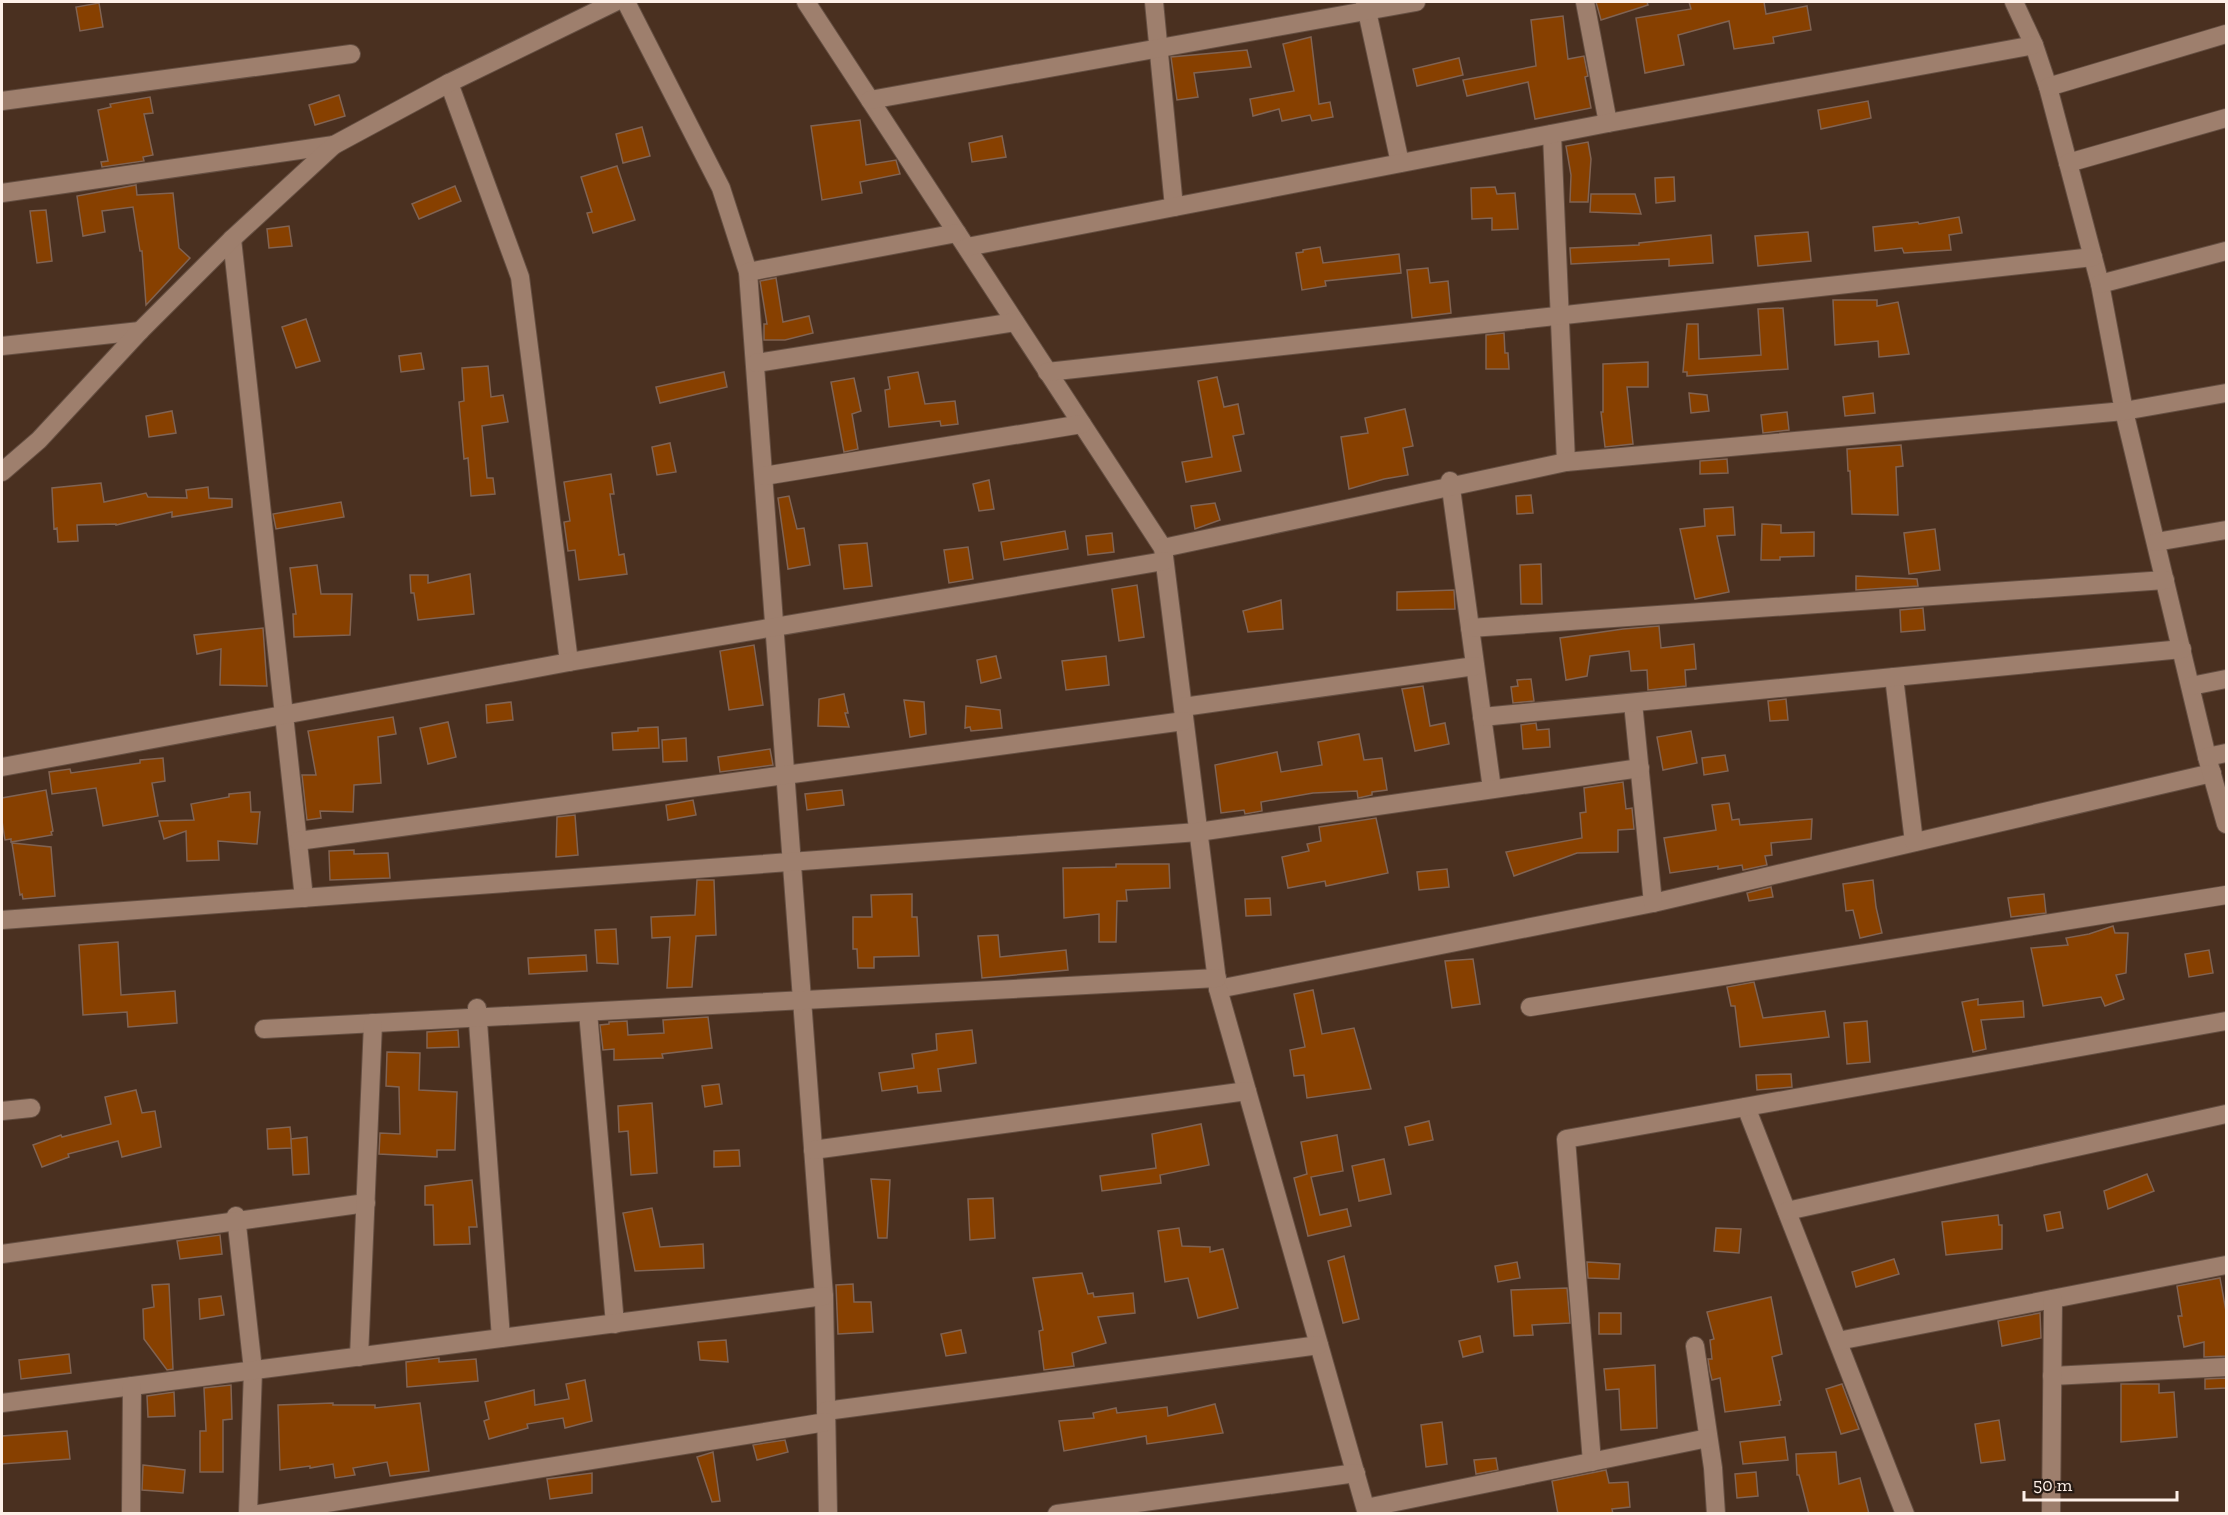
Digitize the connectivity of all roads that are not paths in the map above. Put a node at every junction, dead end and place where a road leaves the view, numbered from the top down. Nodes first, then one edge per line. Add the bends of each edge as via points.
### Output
1 (615, 2) edge
2 (626, 2) edge
3 (806, 2) edge
4 (1154, 2) edge
5 (1416, 2) edge
6 (1585, 2) edge
7 (2014, 2) edge
8 (1366, 6) edge
9 (2226, 34) edge
10 (2034, 45) junction
11 (1159, 48) junction
12 (351, 54) dead end
13 (449, 83) junction
14 (2048, 87) junction
15 (870, 100) junction
16 (2, 101) edge
17 (2226, 118) edge
18 (1608, 123) junction
19 (1552, 134) junction
20 (334, 145) junction
21 (1400, 163) junction
22 (2068, 163) junction
23 (2, 193) edge
24 (1174, 207) junction
25 (232, 239) junction
26 (962, 240) junction
27 (2226, 251) edge
28 (2093, 257) junction
29 (748, 272) junction
30 (2100, 284) junction
31 (1560, 314) junction
32 (1015, 322) junction
33 (140, 331) junction
34 (2, 346) edge
35 (756, 363) junction
36 (1047, 372) junction
37 (2226, 393) edge
38 (2124, 411) junction
39 (1082, 424) junction
40 (1566, 462) junction
41 (2, 472) edge
42 (764, 476) junction
43 (1451, 484) junction
44 (2226, 530) edge
45 (2156, 542) junction
46 (1163, 555) junction
47 (2165, 580) junction
48 (775, 627) junction
49 (1470, 628) junction
50 (2182, 649) junction
51 (569, 662) junction
52 (1475, 666) junction
53 (1894, 677) junction
54 (2226, 679) edge
55 (2191, 686) junction
56 (1633, 703) junction
57 (284, 714) junction
58 (1184, 714) junction
59 (1482, 717) junction
60 (2226, 753) edge
61 (2210, 765) junction
62 (2, 767) edge
63 (1640, 768) junction
64 (786, 775) junction
65 (1492, 789) junction
66 (2226, 824) edge
67 (1198, 832) junction
68 (298, 840) junction
69 (1914, 842) junction
70 (793, 862) junction
71 (2226, 895) edge
72 (304, 898) junction
73 (1653, 903) junction
74 (2, 920) edge
75 (1217, 983) junction
76 (802, 1000) junction
77 (1530, 1007) dead end
78 (588, 1012) junction
79 (477, 1013) junction
80 (2226, 1021) edge
81 (373, 1023) junction
82 (264, 1029) dead end
83 (1247, 1091) junction
84 (1746, 1107) junction
85 (31, 1108) dead end
86 (2, 1110) edge
87 (2226, 1114) edge
88 (813, 1150) junction
89 (366, 1203) junction
90 (1787, 1211) junction
91 (237, 1218) junction
92 (2, 1254) edge
93 (2226, 1265) edge
94 (824, 1296) junction
95 (2054, 1299) junction
96 (615, 1324) junction
97 (501, 1338) junction
98 (1838, 1341) junction
99 (1319, 1345) junction
100 (1695, 1346) dead end
101 (359, 1357) junction
102 (2226, 1367) edge
103 (253, 1370) junction
104 (2052, 1376) junction
105 (132, 1386) junction
106 (2, 1403) edge
107 (826, 1417) junction
108 (1708, 1438) junction
109 (1592, 1462) junction
110 (1356, 1473) junction
111 (1366, 1511) edge
112 (131, 1514) edge
113 (248, 1514) edge
114 (259, 1514) edge
115 (828, 1514) edge
116 (1057, 1514) edge
117 (1716, 1514) edge
118 (1905, 1514) edge
119 (2051, 1514) edge

1 - 13 street
2 - 29 street via 721,188
3 - 15 street
4 - 11 street
5 - 8 street
6 - 18 street
7 - 10 street
8 - 11 street
8 - 21 street
9 - 14 street
10 - 14 street
10 - 18 street
11 - 15 street
11 - 24 street
12 - 16 street
13 - 20 street
13 - 51 street via 520,278
14 - 22 street
15 - 26 street
17 - 22 street
18 - 19 street
19 - 21 street
19 - 31 street
20 - 23 street
20 - 25 street
21 - 24 street
22 - 28 street
24 - 26 street
25 - 33 street
25 - 57 street
26 - 29 street
26 - 32 street
27 - 30 street
28 - 30 street
28 - 31 street
29 - 35 street
30 - 38 street
31 - 36 street
31 - 40 street
32 - 35 street
32 - 36 street
33 - 34 street
33 - 41 street via 39,440
35 - 42 street
36 - 39 street
37 - 38 street
38 - 40 street
38 - 45 street
39 - 42 street
39 - 46 street
40 - 43 street
42 - 48 street
43 - 46 street
43 - 49 street
44 - 45 street
45 - 47 street
46 - 48 street
46 - 58 street
47 - 49 street
47 - 50 street
48 - 51 street
48 - 64 street
49 - 52 street
50 - 53 street
50 - 55 street
51 - 57 street
52 - 58 street
52 - 59 street
53 - 56 street
53 - 69 street
54 - 55 street
55 - 61 street
56 - 59 street
56 - 63 street
57 - 62 street
57 - 68 street
58 - 64 street
58 - 67 street
59 - 65 street
60 - 61 street
61 - 66 street
61 - 69 street
63 - 65 street
63 - 73 street
64 - 68 street
64 - 70 street
65 - 67 street
67 - 70 street
67 - 75 street
68 - 72 street
69 - 73 street
70 - 72 street
70 - 76 street
71 - 77 street
72 - 74 street
73 - 75 street
75 - 76 street
75 - 83 street
76 - 78 street
76 - 88 street
78 - 79 street
78 - 96 street
79 - 81 street
79 - 97 street
80 - 84 street
81 - 82 street
81 - 89 street
83 - 88 street
83 - 99 street
84 - 90 street
84 - 109 street via 1566,1140
85 - 86 street
87 - 90 street
88 - 94 street
89 - 91 street
89 - 101 street
90 - 98 street
91 - 92 street
91 - 103 street
93 - 95 street
94 - 96 street
94 - 107 street
95 - 98 street
95 - 104 street
96 - 97 street
97 - 101 street
98 - 118 street
99 - 107 street
99 - 110 street
100 - 108 street
101 - 103 street
102 - 104 street
103 - 105 street
103 - 113 street
104 - 119 street
105 - 106 street
105 - 112 street
107 - 114 street
107 - 115 street
108 - 109 street
108 - 117 street
109 - 111 street
110 - 111 street
110 - 116 street

